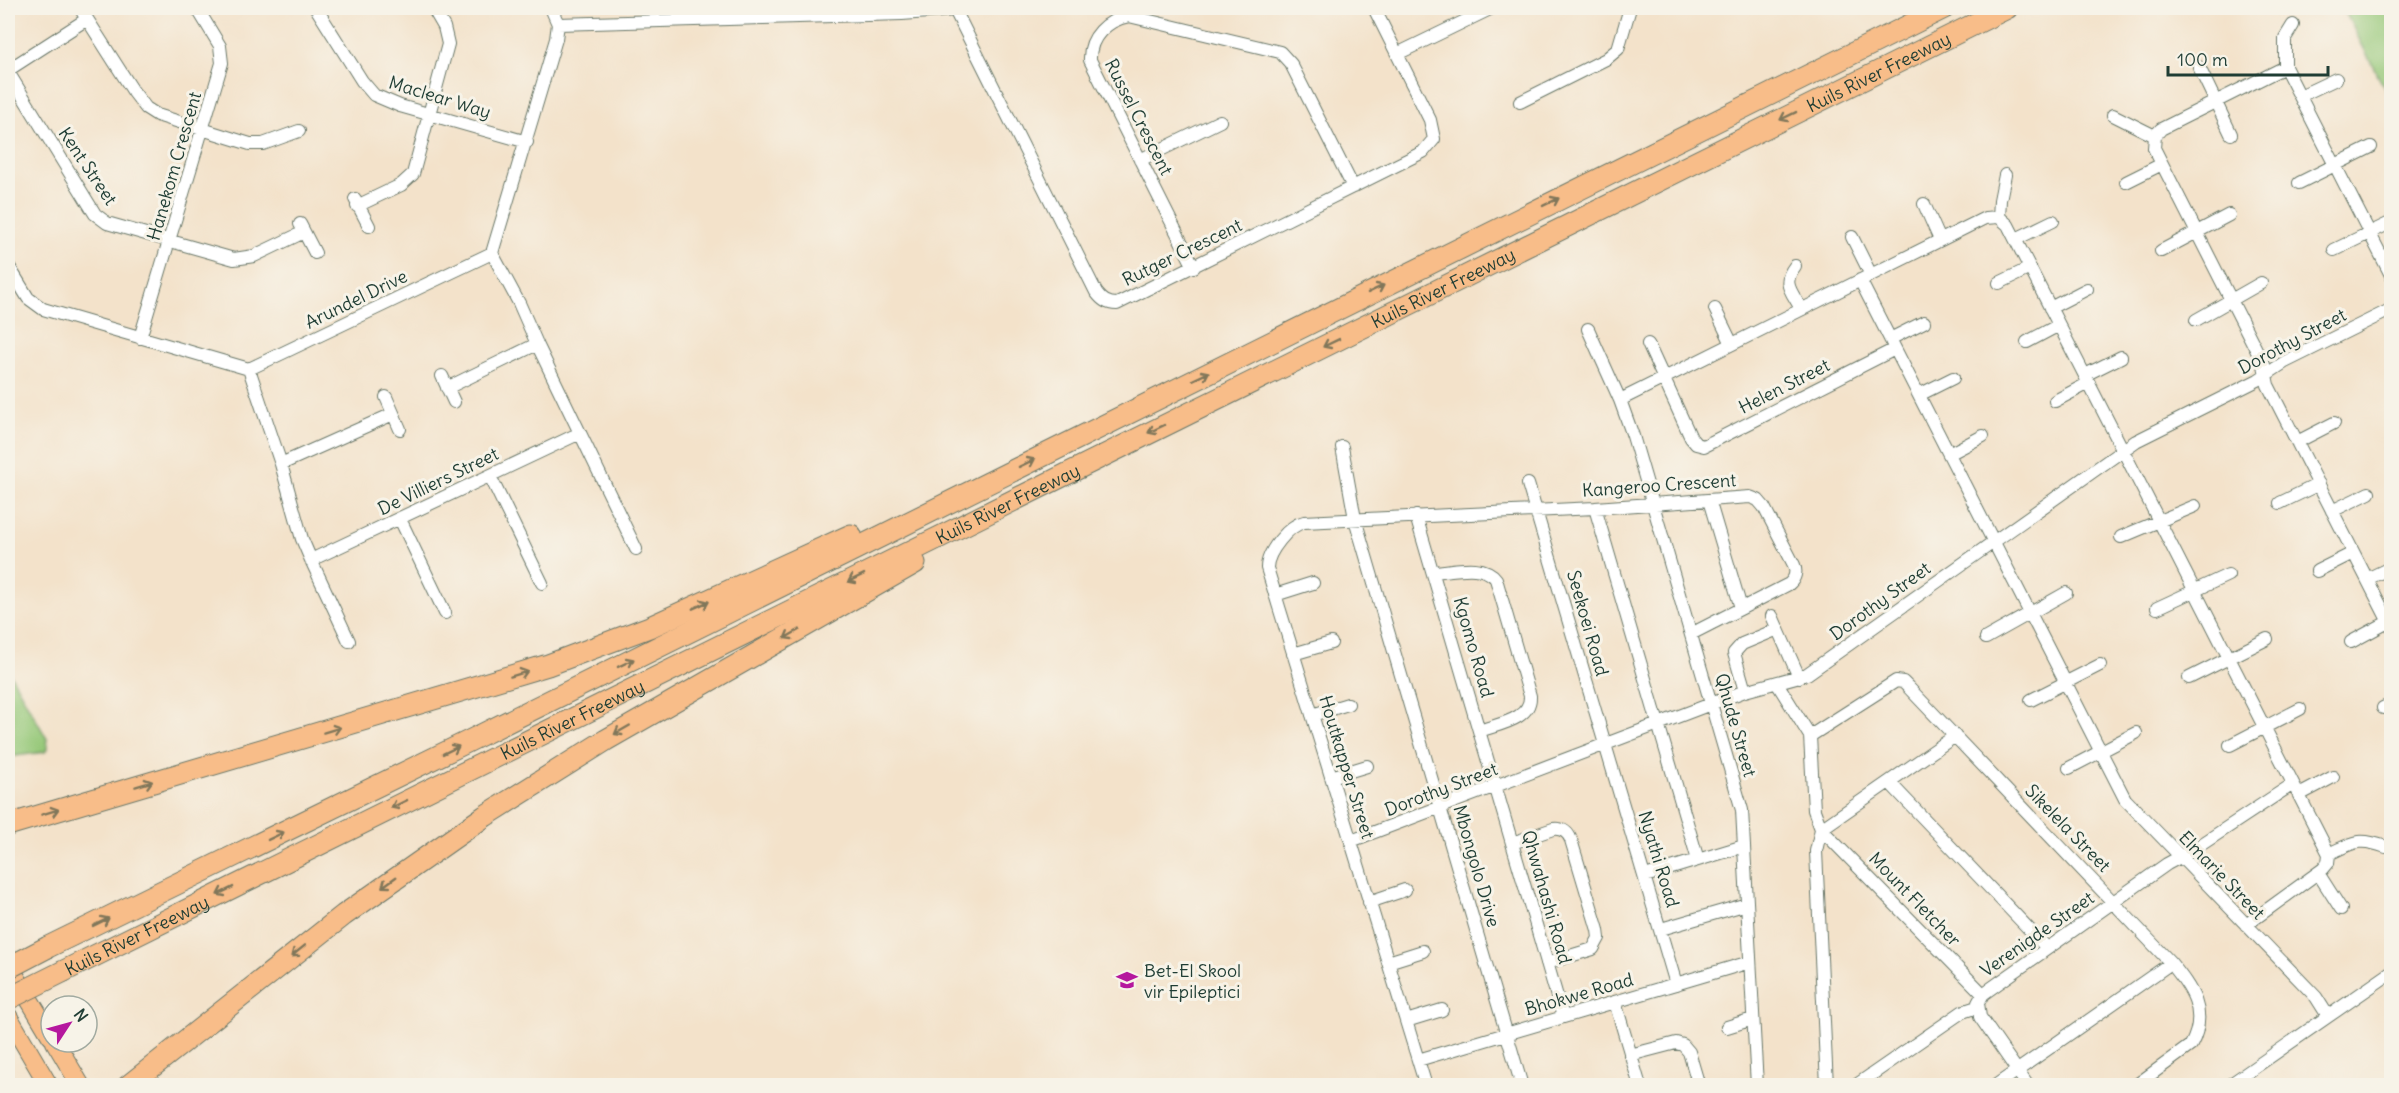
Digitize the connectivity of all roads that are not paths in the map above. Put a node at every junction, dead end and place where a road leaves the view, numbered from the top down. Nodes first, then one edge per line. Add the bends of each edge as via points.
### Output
1 (80, 8) edge
2 (197, 8) edge
3 (315, 8) edge
4 (433, 8) edge
5 (551, 8) edge
6 (642, 8) edge
7 (1374, 8) edge
8 (1492, 8) edge
9 (1630, 8) edge
10 (1944, 8) edge
11 (2007, 8) edge
12 (956, 9) edge
13 (737, 13) edge
14 (87, 19) junction
15 (643, 22) junction
16 (558, 24) junction
17 (2293, 25) dead end
18 (1397, 54) junction
19 (2199, 67) dead end
20 (2285, 67) junction
21 (8, 71) edge
22 (2336, 79) dead end
23 (2300, 96) junction
24 (1520, 102) dead end
25 (2216, 102) junction
26 (429, 114) junction
27 (2113, 116) dead end
28 (1220, 121) dead end
29 (204, 130) junction
30 (299, 131) dead end
31 (2231, 134) dead end
32 (2154, 136) junction
33 (527, 142) junction
34 (2371, 147) dead end
35 (1140, 160) junction
36 (2162, 164) junction
37 (2335, 165) junction
38 (2006, 175) dead end
39 (2126, 182) dead end
40 (2299, 183) dead end
41 (1353, 187) junction
42 (1924, 204) dead end
43 (2229, 215) dead end
44 (2000, 217) junction
45 (2053, 220) dead end
46 (2391, 222) edge
47 (369, 226) dead end
48 (2197, 232) junction
49 (2369, 233) junction
50 (1852, 237) dead end
51 (2016, 239) junction
52 (1940, 240) junction
53 (170, 242) junction
54 (2334, 250) dead end
55 (2161, 251) dead end
56 (315, 253) dead end
57 (492, 253) junction
58 (8, 265) edge
59 (1795, 266) dead end
60 (1194, 267) junction
61 (2030, 268) junction
62 (2391, 277) edge
63 (1865, 278) junction
64 (2261, 283) dead end
65 (1999, 284) dead end
66 (2087, 289) dead end
67 (2231, 300) junction
68 (2050, 308) junction
69 (1715, 309) dead end
70 (1801, 309) junction
71 (2391, 309) edge
72 (2196, 320) dead end
73 (1924, 322) dead end
74 (2059, 325) junction
75 (1588, 329) dead end
76 (140, 338) junction
77 (2027, 342) dead end
78 (537, 344) junction
79 (1648, 344) dead end
80 (1732, 344) junction
81 (1893, 344) junction
82 (2121, 357) dead end
83 (249, 369) junction
84 (2266, 374) junction
85 (1664, 378) junction
86 (1953, 378) dead end
87 (2087, 379) junction
88 (1919, 395) junction
89 (386, 397) dead end
90 (1620, 400) junction
91 (2055, 401) dead end
92 (454, 402) dead end
93 (393, 414) junction
94 (2334, 423) dead end
95 (400, 429) dead end
96 (579, 433) junction
97 (1983, 436) dead end
98 (2297, 442) junction
99 (1342, 447) dead end
100 (2122, 451) junction
101 (1949, 454) junction
102 (281, 464) junction
103 (490, 476) junction
104 (1528, 483) dead end
105 (2319, 484) junction
106 (974, 489) junction
107 (2369, 493) dead end
108 (1709, 500) junction
109 (2280, 503) dead end
110 (1653, 504) junction
111 (2194, 506) dead end
112 (1595, 508) junction
113 (1537, 511) junction
114 (2332, 511) junction
115 (984, 514) junction
116 (1416, 516) junction
117 (400, 519) junction
118 (1355, 519) junction
119 (2158, 522) junction
120 (2121, 537) dead end
121 (1994, 542) junction
122 (636, 549) dead end
123 (2353, 553) junction
124 (311, 560) junction
125 (2391, 567) edge
126 (2317, 571) dead end
127 (1433, 573) junction
128 (2228, 574) dead end
129 (2367, 579) junction
130 (542, 583) dead end
131 (1313, 583) dead end
132 (2194, 591) junction
133 (2067, 593) dead end
134 (1275, 595) junction
135 (1741, 608) junction
136 (2157, 608) dead end
137 (445, 613) dead end
138 (2030, 614) junction
139 (1772, 616) dead end
140 (2390, 625) edge
141 (1778, 629) junction
142 (1691, 634) junction
143 (1986, 638) dead end
144 (2267, 639) dead end
145 (349, 641) dead end
146 (2350, 642) dead end
147 (1331, 643) dead end
148 (1293, 654) junction
149 (2228, 658) junction
150 (2100, 665) dead end
151 (1799, 677) junction
152 (2189, 678) dead end
153 (1777, 683) junction
154 (2065, 683) junction
155 (1745, 691) junction
156 (2031, 700) dead end
157 (1348, 704) dead end
158 (1712, 705) junction
159 (2300, 709) dead end
160 (1312, 715) junction
161 (1659, 725) junction
162 (2264, 728) junction
163 (1480, 731) junction
164 (2136, 733) dead end
165 (1810, 736) junction
166 (1955, 736) junction
167 (1606, 744) junction
168 (2230, 745) dead end
169 (2100, 752) junction
170 (1367, 766) dead end
171 (2069, 768) dead end
172 (1331, 777) junction
173 (2333, 777) dead end
174 (1888, 782) junction
175 (2293, 784) junction
176 (1496, 788) junction
177 (2299, 795) junction
178 (1441, 808) junction
179 (9, 824) edge
180 (1821, 829) junction
181 (1351, 841) junction
182 (1512, 843) junction
183 (1744, 846) junction
184 (2386, 847) dead end
185 (2329, 854) junction
186 (2180, 857) junction
187 (1698, 860) junction
188 (2318, 873) junction
189 (1645, 876) junction
190 (1405, 890) dead end
191 (1370, 902) junction
192 (2114, 902) junction
193 (1747, 904) junction
194 (2341, 909) dead end
195 (2246, 925) junction
196 (1661, 929) junction
197 (2047, 948) junction
198 (1423, 951) dead end
199 (1388, 962) junction
200 (1750, 962) junction
201 (1547, 963) junction
202 (2171, 963) junction
203 (8, 966) edge
204 (2391, 972) edge
205 (1676, 984) junction
206 (1983, 994) junction
207 (8, 999) edge
208 (1615, 1002) junction
209 (1977, 1008) junction
210 (1442, 1010) dead end
211 (8, 1016) edge
212 (39, 1016) edge
213 (2328, 1016) junction
214 (1563, 1017) junction
215 (1753, 1019) junction
216 (1406, 1022) junction
217 (1727, 1027) dead end
218 (1507, 1034) junction
219 (62, 1054) edge
220 (1630, 1055) junction
221 (1418, 1060) junction
222 (2017, 1070) junction
223 (50, 1086) edge
224 (81, 1086) edge
225 (128, 1086) edge
226 (1426, 1086) edge
227 (1522, 1086) edge
228 (1640, 1086) edge
229 (1699, 1086) edge
230 (1757, 1086) edge
231 (1827, 1086) edge
232 (1855, 1086) edge
233 (1995, 1086) edge
234 (2028, 1086) edge
235 (2135, 1086) edge
236 (2228, 1086) edge

1 - 14 street
2 - 29 street, Hanekom Crescent via 223,53
3 - 26 street, Maclear Way via 374,95
4 - 26 street via 448,44
5 - 16 street
6 - 15 street
7 - 18 street, Rutger Crescent
8 - 18 street
9 - 24 street via 1618,49 1606,59
106 -> 10 highway, Kuils River Freeway
11 -> 115 highway, Kuils River Freeway
12 - 13 street
12 - 60 street, Rutger Crescent via 1101,300 1117,304
13 - 15 street
14 - 21 street, Kent Street
14 - 29 street via 146,108
15 - 16 street
16 - 33 street
17 - 20 street via 2284,38
18 - 41 street, Rutger Crescent via 1430,120 1434,139 1423,152
19 - 25 street
20 - 23 street
20 - 25 street
21 - 53 street, Kent Street via 95,214 107,223
22 - 23 street
23 - 37 street
25 - 31 street
25 - 32 street
26 - 33 street, Maclear Way
26 - 47 street via 413,174 401,185 356,202
27 - 32 street
28 - 35 street
29 - 30 street via 257,144
29 - 53 street, Hanekom Crescent
32 - 36 street via 2154,148
33 - 57 street
34 - 37 street
35 - 41 street, Russel Crescent via 1090,60 1096,35 1109,23 1129,15 1280,52 1291,64
35 - 60 street, Russel Crescent
36 - 39 street
36 - 48 street
37 - 40 street
37 - 49 street
38 - 44 street
41 - 60 street, Rutger Crescent
42 - 52 street
43 - 48 street
44 - 51 street
44 - 52 street via 1985,218
45 - 51 street
46 - 49 street
48 - 55 street
48 - 67 street
49 - 54 street
49 - 62 street
50 - 63 street, Elmarie Street
51 - 61 street
52 - 63 street
53 - 56 street, Kent Street via 243,259 302,228
53 - 76 street, Hanekom Crescent
57 - 78 street
57 - 83 street, Arundel Drive
58 - 76 street via 28,298 39,307
59 - 70 street via 1787,281
61 - 65 street
61 - 68 street
63 - 70 street
63 - 81 street, Elmarie Street
64 - 67 street
66 - 68 street
67 - 72 street
67 - 84 street
68 - 74 street
69 - 80 street
70 - 80 street
71 - 84 street, Dorothy Street
73 - 81 street
74 - 77 street
74 - 87 street
75 - 90 street, Qhude Street
76 - 83 street
78 - 92 street via 444,382
78 - 96 street
79 - 85 street
80 - 85 street
81 - 85 street, Helen Street via 1711,445 1700,446 1691,438
81 - 88 street, Elmarie Street
82 - 87 street
83 - 102 street
84 - 98 street
84 - 100 street, Dorothy Street
85 - 90 street
86 - 88 street
87 - 91 street
87 - 100 street
88 - 101 street, Elmarie Street
89 - 93 street
90 - 110 street, Qhude Street
93 - 95 street
93 - 102 street
94 - 98 street
96 - 103 street, De Villiers Street
96 - 122 street
97 - 101 street
98 - 105 street
99 - 118 street, Mbongolo Drive
100 - 119 street
100 - 121 street, Dorothy Street
101 - 121 street, Elmarie Street
102 - 124 street
103 - 117 street, De Villiers Street
103 - 130 street
104 - 113 street, Seekoei Road
105 - 109 street
105 - 114 street
179 -> 106 highway via 548,665 652,626 908,509
203 -> 106 highway, Kuils River Freeway, bridge
107 - 114 street
108 - 110 street, Kangeroo Crescent
108 - 135 street
108 - 135 street, Kangeroo Crescent via 1758,500 1795,568 1796,575 1789,584
110 - 112 street, Kangeroo Crescent
110 - 142 street, Qhude Street
111 - 119 street
112 - 113 street, Kangeroo Crescent
112 - 161 street
113 - 116 street, Kangeroo Crescent
113 - 167 street, Seekoei Road
114 - 123 street
115 -> 207 highway, Kuils River Freeway, bridge
115 -> 225 highway via 922,558 606,740 485,816 344,915
116 - 118 street, Kangeroo Crescent
116 - 127 street, Kgomo Road
117 - 124 street, De Villiers Street
117 - 137 street
118 - 134 street, Houtkapper Street via 1294,525 1267,562
118 - 178 street, Mbongolo Drive
119 - 120 street
119 - 132 street
121 - 138 street, Elmarie Street
121 - 151 street, Dorothy Street
123 - 126 street
123 - 129 street
124 - 145 street
125 - 129 street
127 - 163 street, Kgomo Road
127 - 163 street via 1486,570 1497,584 1530,704 1521,716
128 - 132 street
129 - 140 street
131 - 134 street
132 - 136 street
132 - 149 street
133 - 138 street
134 - 148 street, Houtkapper Street
135 - 142 street, Kangeroo Crescent
138 - 143 street
138 - 154 street, Elmarie Street
139 - 141 street
140 - 146 street
141 - 151 street
141 - 155 street via 1742,644 1734,653
142 - 158 street, Qhude Street
144 - 149 street
147 - 148 street
148 - 160 street, Houtkapper Street
149 - 152 street
149 - 162 street
150 - 154 street
151 - 153 street, Dorothy Street
153 - 155 street, Dorothy Street
153 - 165 street
154 - 156 street
154 - 169 street, Elmarie Street
155 - 158 street, Dorothy Street
157 - 160 street
158 - 161 street, Dorothy Street
158 - 183 street, Qhude Street via 1740,800
159 - 162 street
160 - 172 street, Houtkapper Street
161 - 167 street, Dorothy Street
161 - 187 street
162 - 168 street
162 - 175 street
163 - 176 street, Kgomo Road
164 - 169 street
165 - 166 street, Sikelela Street via 1896,681 1906,684
165 - 180 street via 1814,810
166 - 174 street
166 - 192 street, Sikelela Street
167 - 176 street, Dorothy Street
167 - 189 street, Nyathi Road
169 - 171 street
169 - 186 street, Elmarie Street via 2128,804
170 - 172 street
172 - 181 street, Houtkapper Street
173 - 177 street
174 - 180 street
174 - 197 street
175 - 177 street
175 - 186 street, Verenigde Street
176 - 178 street, Dorothy Street
176 - 182 street, Qhwahashi Road
177 - 185 street
178 - 181 street, Dorothy Street
178 - 218 street, Mbongolo Drive
180 - 206 street, Mount Fletcher
180 - 231 street via 1816,851
181 - 191 street, Houtkapper Street
182 - 201 street, Qhwahashi Road
182 - 201 street via 1553,829 1567,833 1598,930 1598,943 1593,949
183 - 187 street
183 - 193 street, Qhude Street
184 - 185 street via 2356,841
185 - 188 street via 2326,866
186 - 192 street, Verenigde Street
186 - 195 street, Elmarie Street
187 - 189 street
188 - 194 street
188 - 195 street
189 - 196 street, Nyathi Road
190 - 191 street
191 - 199 street, Houtkapper Street
192 - 197 street, Verenigde Street
192 - 202 street, Sikelela Street
193 - 196 street
193 - 200 street, Qhude Street
195 - 213 street, Elmarie Street via 2316,997
196 - 205 street, Nyathi Road
197 - 206 street, Verenigde Street
198 - 199 street
199 - 216 street, Houtkapper Street
200 - 205 street, Bhokwe Road
200 - 215 street, Qhude Street
201 - 214 street, Qhwahashi Road
202 - 222 street
202 - 235 street, Sikelela Street via 2196,999 2193,1040
203 - 212 main road
204 - 213 street
205 - 208 street, Bhokwe Road
206 - 209 street, Verenigde Street
208 - 214 street, Bhokwe Road
208 - 220 street
209 - 222 street
209 - 232 street via 1962,1012
210 - 216 street
211 - 223 main road
213 - 236 street
214 - 218 street, Bhokwe Road
215 - 217 street
215 - 230 street, Qhude Street
216 - 221 street, Houtkapper Street
218 - 221 street, Bhokwe Road
218 - 227 street, Mbongolo Drive
219 - 224 main road
220 - 228 street
220 - 229 street via 1676,1043 1683,1045 1689,1052
221 - 226 street, Houtkapper Street
222 - 233 street
222 - 234 street

